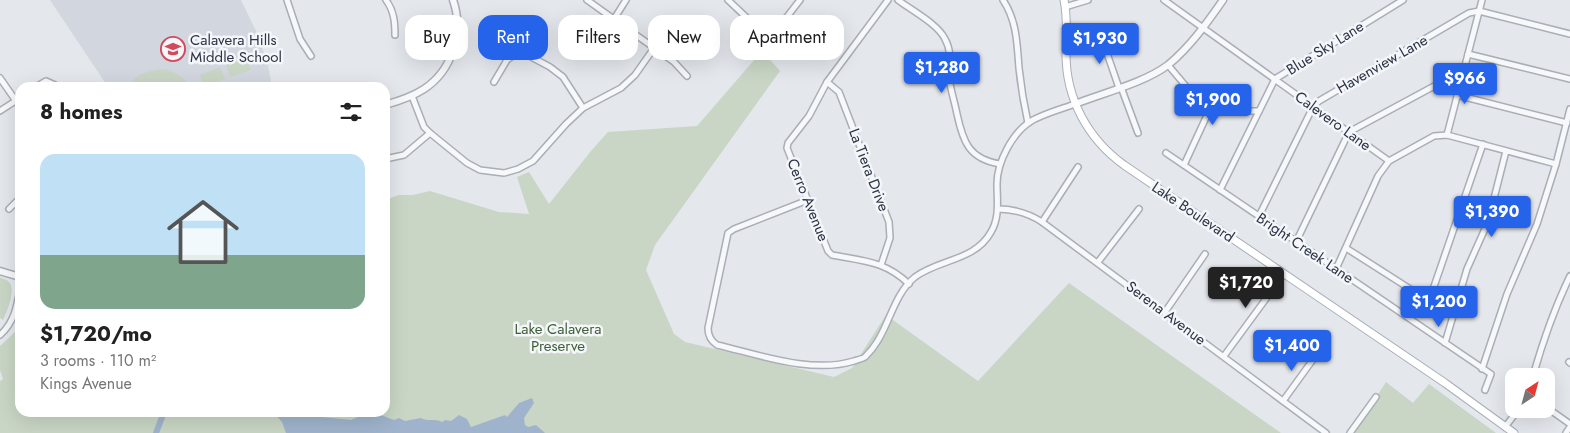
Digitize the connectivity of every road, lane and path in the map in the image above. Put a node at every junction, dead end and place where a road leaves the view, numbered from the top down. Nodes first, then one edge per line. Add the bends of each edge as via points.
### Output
1 (288, 0) edge
2 (386, 0) edge
3 (453, 0) edge
4 (587, 0) edge
5 (626, 0) edge
6 (728, 0) edge
7 (800, 0) edge
8 (888, 0) edge
9 (898, 0) edge
10 (1003, 0) edge
11 (1088, 0) edge
12 (1164, 0) edge
13 (1224, 0) edge
14 (1403, 0) edge
15 (1482, 0) edge
16 (1065, 4) edge
17 (1479, 11) junction
18 (608, 15) edge
19 (617, 15) edge
20 (1203, 28) junction
21 (1570, 34) edge
22 (395, 35) dead end
23 (1101, 36) dead end
24 (1468, 54) junction
25 (311, 56) dead end
26 (648, 57) edge
27 (671, 60) edge
28 (1168, 65) junction
29 (1464, 70) junction
30 (687, 76) dead end
31 (0, 78) edge
32 (1275, 79) junction
33 (1570, 79) edge
34 (494, 82) dead end
35 (827, 82) junction
36 (1120, 87) junction
37 (1457, 95) junction
38 (15, 96) edge
39 (412, 96) junction
40 (1196, 97) dead end
41 (15, 101) edge
42 (390, 103) edge
43 (1075, 104) junction
44 (1313, 107) junction
45 (583, 108) junction
46 (1570, 109) edge
47 (1259, 111) junction
48 (0, 112) edge
49 (1028, 123) junction
50 (1567, 123) junction
51 (1349, 132) junction
52 (1138, 133) dead end
53 (430, 134) junction
54 (1447, 135) junction
55 (1483, 144) junction
56 (1506, 151) junction
57 (1166, 153) dead end
58 (390, 158) edge
59 (1389, 161) junction
60 (1000, 164) junction
61 (1556, 164) junction
62 (1184, 165) junction
63 (1078, 167) dead end
64 (1220, 190) junction
65 (808, 200) junction
66 (15, 203) edge
67 (9, 209) dead end
68 (998, 209) junction
69 (1140, 209) dead end
70 (1259, 216) junction
71 (1042, 222) junction
72 (1296, 242) junction
73 (1346, 248) junction
74 (1205, 254) dead end
75 (1098, 262) junction
76 (882, 265) junction
77 (1336, 269) junction
78 (0, 271) edge
79 (1284, 274) junction
80 (15, 276) edge
81 (1570, 276) edge
82 (909, 284) junction
83 (15, 311) edge
84 (1165, 312) junction
85 (0, 335) edge
86 (1445, 343) junction
87 (1317, 354) dead end
88 (1224, 356) junction
89 (1535, 368) edge
90 (1482, 369) junction
91 (1485, 390) dead end
92 (1376, 397) dead end
93 (1282, 401) junction
94 (1555, 414) edge
95 (1512, 418) edge
96 (1570, 426) edge
97 (1505, 427) junction
98 (1326, 433) edge
99 (1350, 433) edge
100 (1514, 433) edge
101 (1566, 433) edge

1 - 25 street via 300,39
2 - 22 street via 395,22
3 - 39 street via 458,30 450,58 437,78
4 - 18 street
5 - 19 street
6 - 7 street via 768,36 772,36
8 - 35 street, Cerro Avenue
9 - 60 street via 945,38 950,53 950,84 962,137 974,154
10 - 49 street via 1014,24
11 - 16 street
12 - 20 street, Calevero Lane
13 - 20 street
14 - 32 street, Blue Sky Lane
15 - 17 street
16 - 43 main road, Lake Boulevard via 1069,87
17 - 21 street
17 - 24 street
17 - 44 street, Havenview Lane via 1469,13
20 - 28 street
20 - 32 street, Calevero Lane
23 - 36 street
24 - 29 street
24 - 33 street
26 - 45 street via 621,88
27 - 30 street
28 - 36 street
28 - 40 street
29 - 37 street
29 - 51 street
31 - 38 street
32 - 44 street, Calevero Lane
32 - 47 street, Blue Sky Lane
34 - 45 street via 507,60 520,51 563,77
35 - 65 street, Cerro Avenue via 787,148
35 - 76 street, La Tiera Drive via 839,92 889,222 890,238
36 - 43 street
36 - 52 street
37 - 50 street
37 - 54 street
39 - 42 street
39 - 53 street
41 - 48 street
43 - 49 street
43 - 79 main road, Lake Boulevard via 1094,137 1114,158
44 - 51 street, Calevero Lane
44 - 70 street, Havenview Lane
45 - 53 street via 533,161 504,172 480,170
46 - 50 street
47 - 62 street via 1209,111
47 - 64 street, Blue Sky Lane
49 - 60 street
50 - 61 street
51 - 59 street, Calevero Lane
51 - 72 street
53 - 58 street via 404,155
54 - 55 street
54 - 59 street via 1434,136
55 - 56 street
55 - 73 street via 1429,301
56 - 61 street
56 - 86 street via 1488,222 1467,269
57 - 62 street, Bright Creek Lane
59 - 73 street via 1378,176
60 - 68 street
61 - 90 street via 1536,224 1506,294
62 - 64 street, Bright Creek Lane
63 - 71 street
64 - 70 street, Bright Creek Lane
65 - 76 street, Cerro Avenue via 832,255
65 - 82 street via 728,233 708,328 712,342 805,365 841,365 864,357 877,342
66 - 67 street
68 - 71 street, Serena Avenue via 1023,212
68 - 82 street via 991,233 980,246 928,270
69 - 75 street
70 - 72 street, Bright Creek Lane
71 - 75 street, Serena Avenue
72 - 77 street, Bright Creek Lane
73 - 77 street
74 - 84 street
75 - 84 street, Serena Avenue
76 - 82 street, Cerro Avenue via 897,272
77 - 86 street, Bright Creek Lane
78 - 80 street
79 - 88 street
79 - 97 main road, Lake Boulevard
81 - 89 street via 1547,328
83 - 85 street
84 - 88 street, Serena Avenue
86 - 90 street, Bright Creek Lane
87 - 93 street
88 - 93 street, Serena Avenue
90 - 91 street via 1490,374
92 - 99 street
93 - 98 street, Serena Avenue
94 - 96 street
95 - 97 street
96 - 101 street
97 - 100 main road, Lake Boulevard

